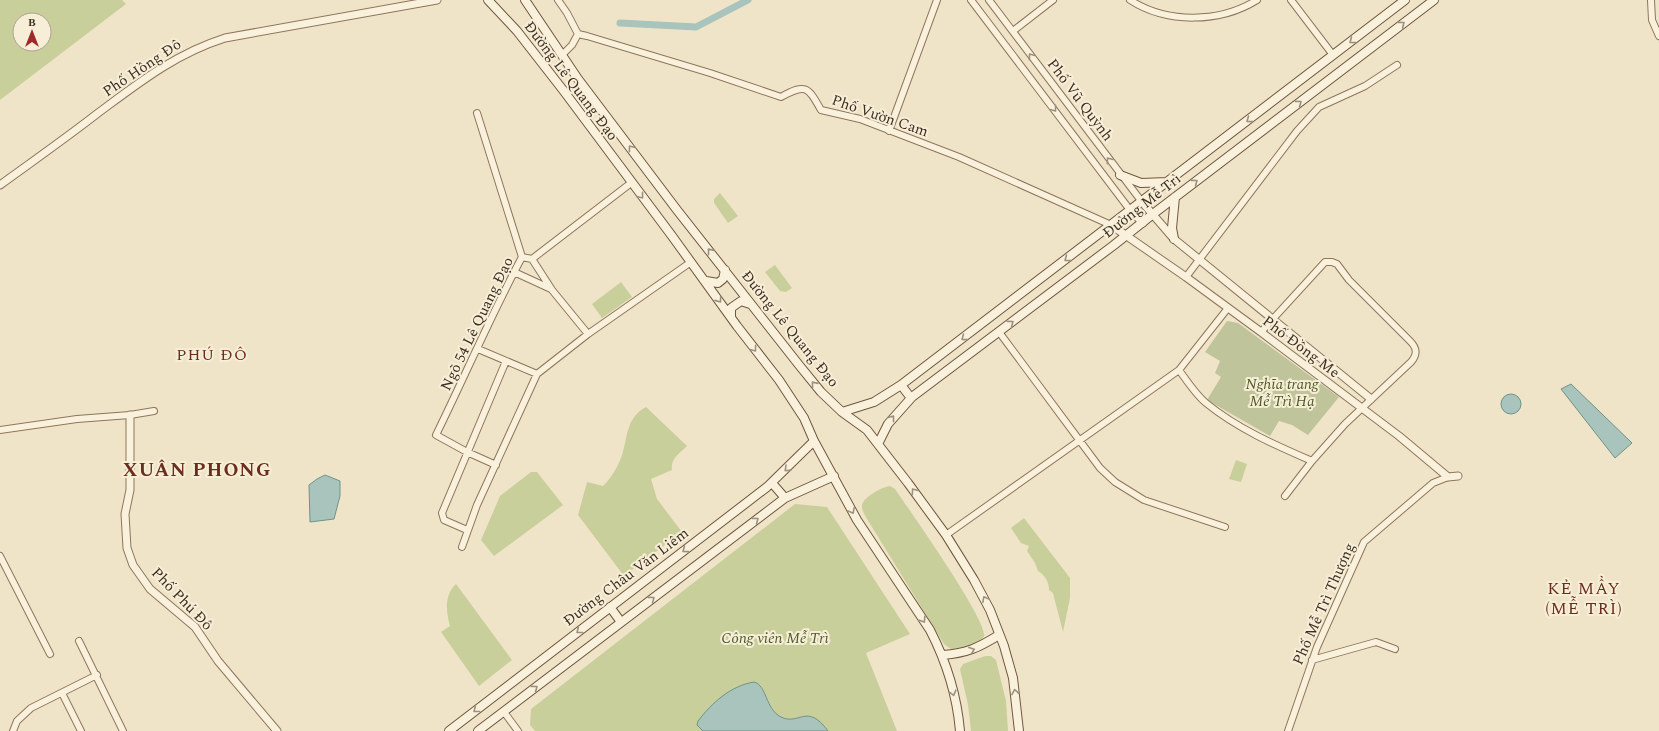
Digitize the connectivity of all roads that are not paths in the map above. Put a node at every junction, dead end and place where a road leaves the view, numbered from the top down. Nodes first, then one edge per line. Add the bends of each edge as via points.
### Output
1 (437, 0) edge
2 (488, 0) edge
3 (525, 0) edge
4 (558, 0) edge
5 (937, 0) edge
6 (971, 0) edge
7 (989, 0) edge
8 (1053, 0) edge
9 (1130, 0) edge
10 (1257, 0) edge
11 (1291, 0) edge
12 (1405, 0) edge
13 (1434, 0) edge
14 (1651, 0) edge
15 (1013, 31) junction
16 (578, 34) junction
17 (1659, 36) edge
18 (562, 55) junction
19 (1333, 55) junction
20 (1397, 65) dead end
21 (477, 113) dead end
22 (889, 131) junction
23 (1120, 175) junction
24 (1168, 182) junction
25 (631, 183) junction
26 (0, 185) edge
27 (1175, 197) junction
28 (1142, 202) junction
29 (1130, 210) junction
30 (1153, 214) junction
31 (1143, 223) junction
32 (1111, 225) junction
33 (1127, 235) junction
34 (1174, 239) junction
35 (522, 258) junction
36 (532, 259) junction
37 (1199, 259) junction
38 (691, 262) junction
39 (725, 270) junction
40 (514, 272) junction
41 (1186, 277) junction
42 (706, 281) junction
43 (552, 290) junction
44 (751, 304) junction
45 (1228, 308) junction
46 (731, 317) junction
47 (1272, 319) junction
48 (999, 332) junction
49 (1261, 332) junction
50 (588, 334) junction
51 (478, 349) junction
52 (506, 362) junction
53 (1178, 370) junction
54 (538, 374) junction
55 (901, 386) junction
56 (911, 398) junction
57 (1371, 399) junction
58 (1361, 408) junction
59 (154, 411) dead end
60 (842, 412) junction
61 (130, 415) junction
62 (0, 430) edge
63 (1080, 439) junction
64 (814, 441) junction
65 (878, 444) junction
66 (467, 452) junction
67 (1312, 462) junction
68 (496, 465) junction
69 (834, 476) junction
70 (1448, 476) junction
71 (1458, 476) dead end
72 (772, 483) junction
73 (1285, 496) dead end
74 (784, 498) junction
75 (1225, 527) dead end
76 (467, 530) junction
77 (946, 535) junction
78 (462, 547) dead end
79 (0, 556) edge
80 (610, 607) junction
81 (621, 622) junction
82 (999, 635) junction
83 (79, 641) dead end
84 (1394, 649) dead end
85 (50, 654) dead end
86 (943, 656) junction
87 (1312, 660) junction
88 (97, 675) junction
89 (62, 693) junction
90 (504, 712) junction
91 (13, 731) edge
92 (81, 731) edge
93 (123, 731) edge
94 (277, 731) edge
95 (450, 731) edge
96 (478, 731) edge
97 (518, 731) edge
98 (960, 731) edge
99 (1020, 731) edge
100 (1288, 731) edge

1 - 26 street, Phố Hồng Đô via 225,38 187,52 155,72
2 - 25 main road, Đường Lê Quang Đạo via 517,31
3 - 18 main road, Đường Lê Quang Đạo
4 - 16 street
5 - 22 street
6 -> 29 street, Phố Vũ Quỳnh
7 - 15 street, Phố Vũ Quỳnh
8 - 15 street
9 - 10 street via 1154,11 1201,17 1231,13
11 - 19 street
12 -> 19 main road, Đường Mễ Trì
27 -> 13 main road, Đường Mễ Trì
14 - 17 street via 1652,20
23 -> 15 street, Phố Vũ Quỳnh
16 - 18 street
16 - 22 street, Phố Vườn Cam via 781,97 798,88 804,88 811,92 821,110 845,115
39 -> 18 main road, Đường Lê Quang Đạo via 677,210
19 -> 24 main road, Đường Mễ Trì
20 - 37 street via 1365,86 1319,107 1297,131
21 - 35 street
22 - 32 street, Phố Vườn Cam via 965,160
23 - 24 main road via 1141,183
23 - 28 street, Phố Vũ Quỳnh
24 - 28 main road, Đường Mễ Trì
25 - 36 street, Ngõ 54 Lê Quang Đạo
25 -> 38 main road, Đường Lê Quang Đạo
27 - 30 main road, Đường Mễ Trì
27 - 34 main road via 1172,228
28 - 29 main road, Đường Mễ Trì
28 - 30 street, Phố Vũ Quỳnh
29 - 31 street
29 - 32 main road, Đường Mễ Trì
30 - 31 main road, Đường Mễ Trì
30 - 34 street, Phố Đồng Me
31 - 33 main road, Đường Mễ Trì
32 - 33 street, Phố Đồng Me
32 -> 55 main road, Đường Mễ Trì
33 - 41 street, Phố Đồng Me
48 -> 33 main road, Đường Mễ Trì
34 - 37 street, Phố Đồng Me
35 - 36 street, Ngõ 54 Lê Quang Đạo
35 - 40 street, Ngõ 54 Lê Quang Đạo
36 - 43 street
37 - 41 street
37 - 47 street, Phố Đồng Me
38 - 42 main road, Đường Lê Quang Đạo
38 - 50 street
39 - 42 main road via 723,279 718,283
39 - 44 main road, Đường Lê Quang Đạo
40 - 43 street
40 - 51 street, Ngõ 54 Lê Quang Đạo
41 - 45 street, Phố Đồng Me
42 -> 46 main road, Đường Lê Quang Đạo
43 - 50 street
44 - 46 main road via 741,301 736,303 731,308
60 -> 44 main road, Đường Lê Quang Đạo via 821,392
45 - 49 street, Phố Đồng Me
45 - 53 street
46 -> 64 main road, Đường Lê Quang Đạo via 779,380 804,418
47 - 49 street
47 - 57 street, Phố Đồng Me
47 - 57 street via 1324,262 1337,264 1410,341 1416,351 1414,359
48 - 56 main road, Đường Mễ Trì
48 - 63 street
49 - 58 street, Phố Đồng Me
50 - 54 street
51 - 52 street
51 - 66 street, Ngõ 54 Lê Quang Đạo via 436,435
52 - 54 street
52 - 66 street
53 - 63 street
53 - 67 street via 1205,402 1240,427
54 - 68 street
55 - 56 main road
55 - 60 main road, Đường Mễ Trì via 874,402
65 -> 56 main road, Đường Mễ Trì via 888,424
57 - 58 street
58 - 67 street
58 - 70 street, Phố Đồng Me
59 - 61 street
60 - 65 main road, Đường Lê Quang Đạo via 867,430
61 - 62 street via 84,418
61 - 94 street, Phố Phú Đô via 130,490 125,514 127,548 133,565 150,589 195,627 218,661
63 - 75 street via 1100,468 1115,482 1144,500
63 - 77 street
64 - 69 main road, Đường Lê Quang Đạo
64 -> 72 main road, Đường Châu Văn Liêm
77 -> 65 main road, Đường Lê Quang Đạo
66 - 68 street
66 - 76 street via 442,513 444,520
67 - 73 street
68 - 76 street
69 - 74 main road
69 -> 86 main road, Đường Lê Quang Đạo via 857,520 930,630
70 - 71 street
70 - 87 street, Phố Mễ Trì Thượng via 1433,483 1364,542
72 - 74 main road
72 -> 80 main road, Đường Châu Văn Liêm
81 -> 74 main road
76 - 78 street
82 -> 77 main road, Đường Lê Quang Đạo via 990,610
79 - 85 street
80 - 81 main road
80 -> 95 main road, Đường Châu Văn Liêm
90 -> 81 main road
86 -> 82 main road via 973,650
99 -> 82 main road, Đường Lê Quang Đạo via 1013,678
83 - 88 street
84 - 87 street via 1376,642
86 -> 98 main road, Đường Lê Quang Đạo
87 - 100 street, Phố Mễ Trì Thượng
88 - 89 street
88 - 93 street
89 - 91 street via 23,714
89 - 92 street
90 - 96 main road
90 - 97 street

